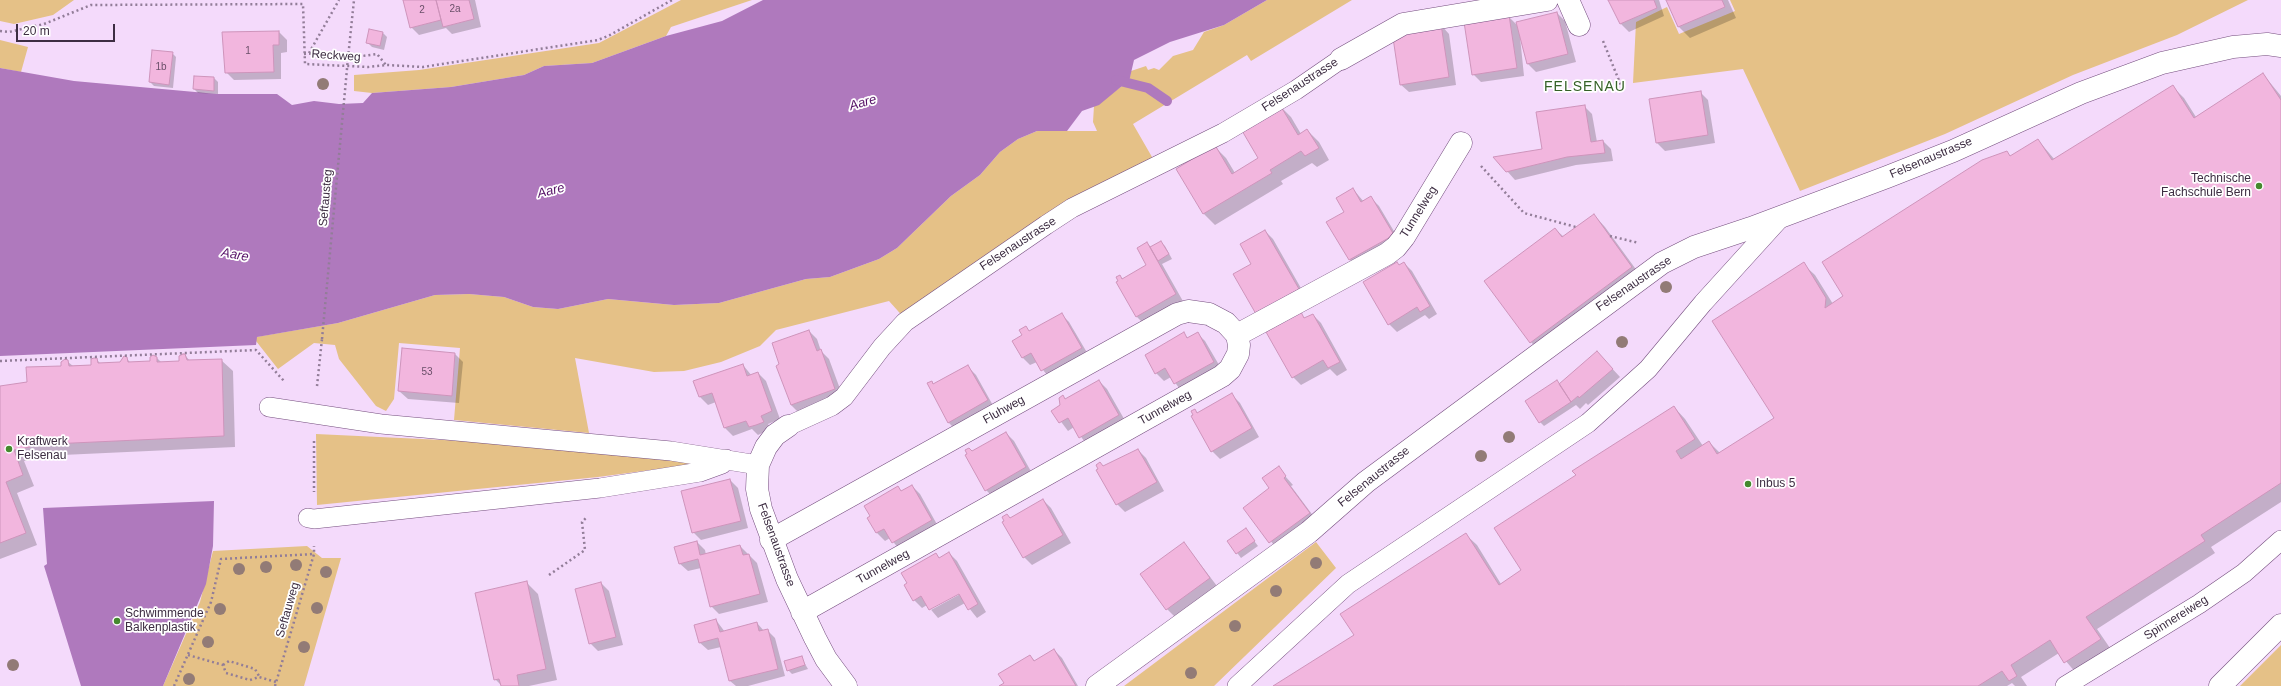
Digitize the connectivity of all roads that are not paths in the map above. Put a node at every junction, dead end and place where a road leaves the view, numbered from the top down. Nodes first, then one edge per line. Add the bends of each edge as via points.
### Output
1 (1547, 0) edge
2 (1568, 0) edge
3 (1579, 25) dead end
4 (2281, 46) edge
5 (1341, 59) joint
6 (1461, 143) road end
7 (1782, 216) junction
8 (1237, 335) junction
9 (270, 407) dead end
10 (788, 426) joint
11 (726, 459) junction
12 (758, 464) junction
13 (308, 518) dead end
14 (771, 540) junction
15 (2281, 540) edge
16 (802, 612) junction
17 (2281, 625) edge
18 (846, 686) edge
19 (1097, 686) edge
20 (1237, 686) edge
21 (2065, 686) edge
22 (2220, 686) edge

1 - 5 street, Felsenaustrasse via 1403,24
2 - 3 street
4 - 7 street, Felsenaustrasse via 2233,46 2162,63 2082,93 1894,174
5 - 10 lane, Felsenaustrasse via 1296,90 1223,133 1072,208 1035,232 905,322 882,347 844,397 832,406
6 - 8 street, Tunnelweg via 1396,247
7 - 19 street, Felsenaustrasse via 1694,246 1650,271 1366,482 1309,532
7 - 20 lane via 1648,369 1588,423 1348,584
8 - 14 street, Fluhweg via 1226,323 1209,314 1188,311 1177,314
8 - 16 street, Tunnelweg via 1238,354 1230,369 1222,376
9 - 11 lane via 381,424 671,451
10 - 12 street, Felsenaustrasse via 771,441
11 - 12 lane
11 - 13 lane via 722,464 700,472 600,488
12 - 14 street, Felsenaustrasse via 757,489
14 - 16 street, Felsenaustrasse
15 - 21 lane, Spinnereiweg via 2244,573 2199,604
16 - 18 street, Felsenaustrasse via 826,659
17 - 22 street

